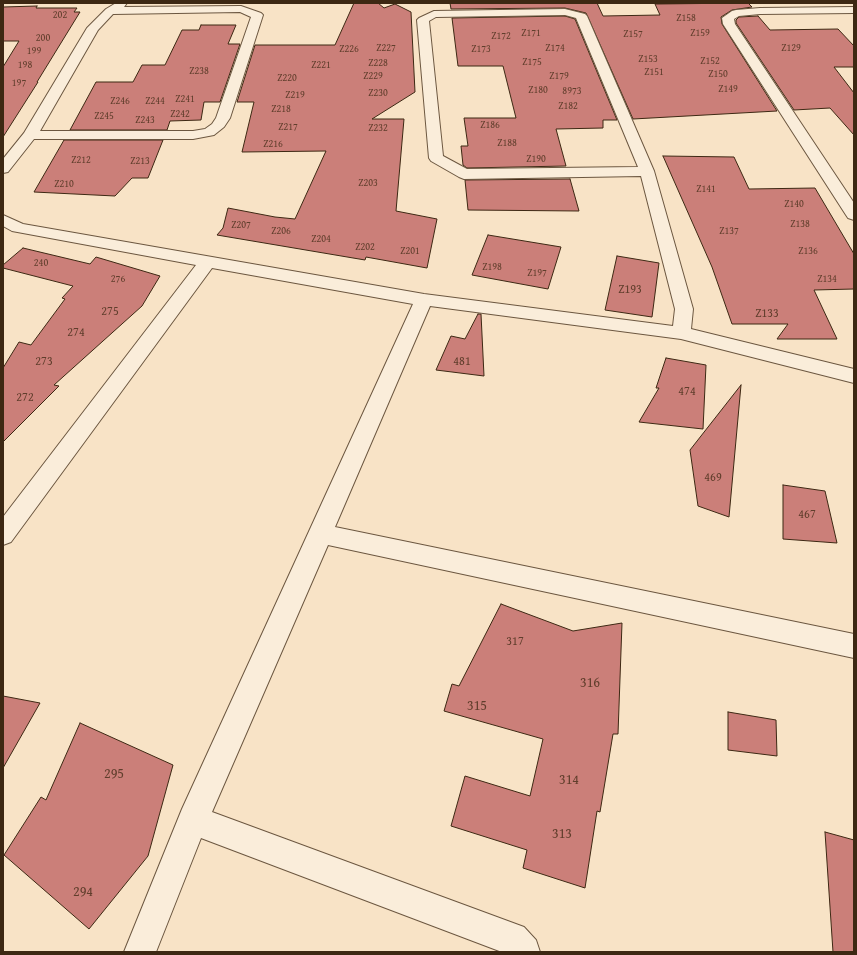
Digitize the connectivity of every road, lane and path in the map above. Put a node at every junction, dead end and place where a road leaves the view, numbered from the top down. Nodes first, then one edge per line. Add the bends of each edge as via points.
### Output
1 (123, 3) edge
2 (854, 10) edge
3 (110, 11) junction
4 (30, 135) junction
5 (3, 169) edge
6 (647, 171) junction
7 (854, 215) edge
8 (3, 220) edge
9 (207, 262) junction
10 (424, 300) junction
11 (681, 333) junction
12 (854, 376) edge
13 (322, 534) junction
14 (3, 535) edge
15 (854, 646) edge
16 (193, 820) junction
17 (140, 952) edge
18 (524, 952) edge

1 - 3 street
2 - 7 street via 760,11 736,14 728,18 729,24
3 - 4 street via 94,28
3 - 4 street via 241,9 257,14 224,118 209,132 193,135
4 - 5 street
6 - 6 street via 581,16 565,12 434,14 423,20 436,158 464,174
6 - 11 street via 684,310
8 - 9 street via 18,228
9 - 10 street
9 - 14 street
10 - 11 street
10 - 13 street
11 - 12 street
13 - 15 street
13 - 16 street
16 - 17 street
16 - 18 street via 512,939

